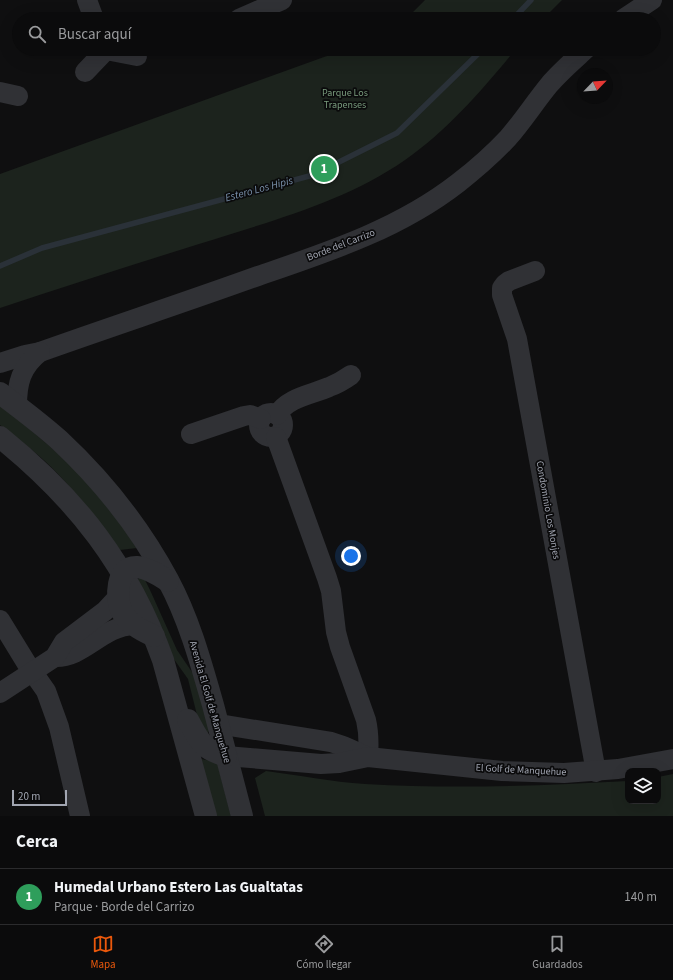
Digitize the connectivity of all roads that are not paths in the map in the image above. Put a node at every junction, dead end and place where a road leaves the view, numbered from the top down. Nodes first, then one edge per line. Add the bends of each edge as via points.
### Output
1 (87, 0) edge
2 (282, 0) edge
3 (652, 0) edge
4 (247, 11) edge
5 (91, 12) edge
6 (634, 12) edge
7 (100, 56) edge
8 (579, 56) edge
9 (85, 72) dead end
10 (535, 271) dead end
11 (40, 352) junction
12 (0, 363) edge
13 (351, 375) dead end
14 (0, 393) edge
15 (17, 406) junction
16 (269, 417) junction
17 (191, 434) dead end
18 (0, 437) edge
19 (123, 573) junction
20 (168, 581) junction
21 (118, 597) junction
22 (0, 620) edge
23 (134, 625) junction
24 (154, 636) junction
25 (55, 657) junction
26 (33, 672) junction
27 (172, 692) junction
28 (0, 693) edge
29 (218, 724) junction
30 (226, 756) junction
31 (368, 757) junction
32 (673, 759) edge
33 (596, 772) junction
34 (80, 816) edge
35 (206, 816) edge
36 (242, 816) edge

1 - 5 street
2 - 4 street
3 - 6 street
7 - 9 street
8 - 11 street, Borde del Carrizo via 550,84 507,139 483,162 457,184 402,220 371,235 299,262
10 - 33 street, Condominio Los Monjes via 509,281 502,292 517,339
11 - 12 street, Borde del Carrizo
11 - 15 street, Borde del Carrizo via 32,358 22,375 18,386
13 - 16 street via 328,388 290,401
14 - 15 street, Avenida El Golf de Manquehue
15 - 20 street, Avenida El Golf de Manquehue via 59,441 97,479 134,526
16 - 17 street via 244,416
16 - 31 street via 259,424 261,432 268,437 276,437 331,591 340,647 366,720
18 - 19 street via 64,495
19 - 20 street via 129,568 141,568
19 - 21 street
19 - 24 street
20 - 29 street, Avenida El Golf de Manquehue via 195,646
21 - 23 street via 122,612
21 - 25 street via 105,611 64,642
22 - 26 street
23 - 24 street
23 - 25 street via 116,628 74,653
24 - 27 street
25 - 26 street
26 - 28 street
26 - 34 street via 53,707
27 - 30 street via 205,748
27 - 35 street
29 - 30 street, Avenida El Golf de Manquehue
29 - 31 street, El Golf de Manquehue via 331,742
30 - 31 street, El Golf de Manquehue via 321,764
30 - 36 street, Avenida El Golf de Manquehue
31 - 33 street, El Golf de Manquehue via 502,771
32 - 33 street, El Golf de Manquehue

